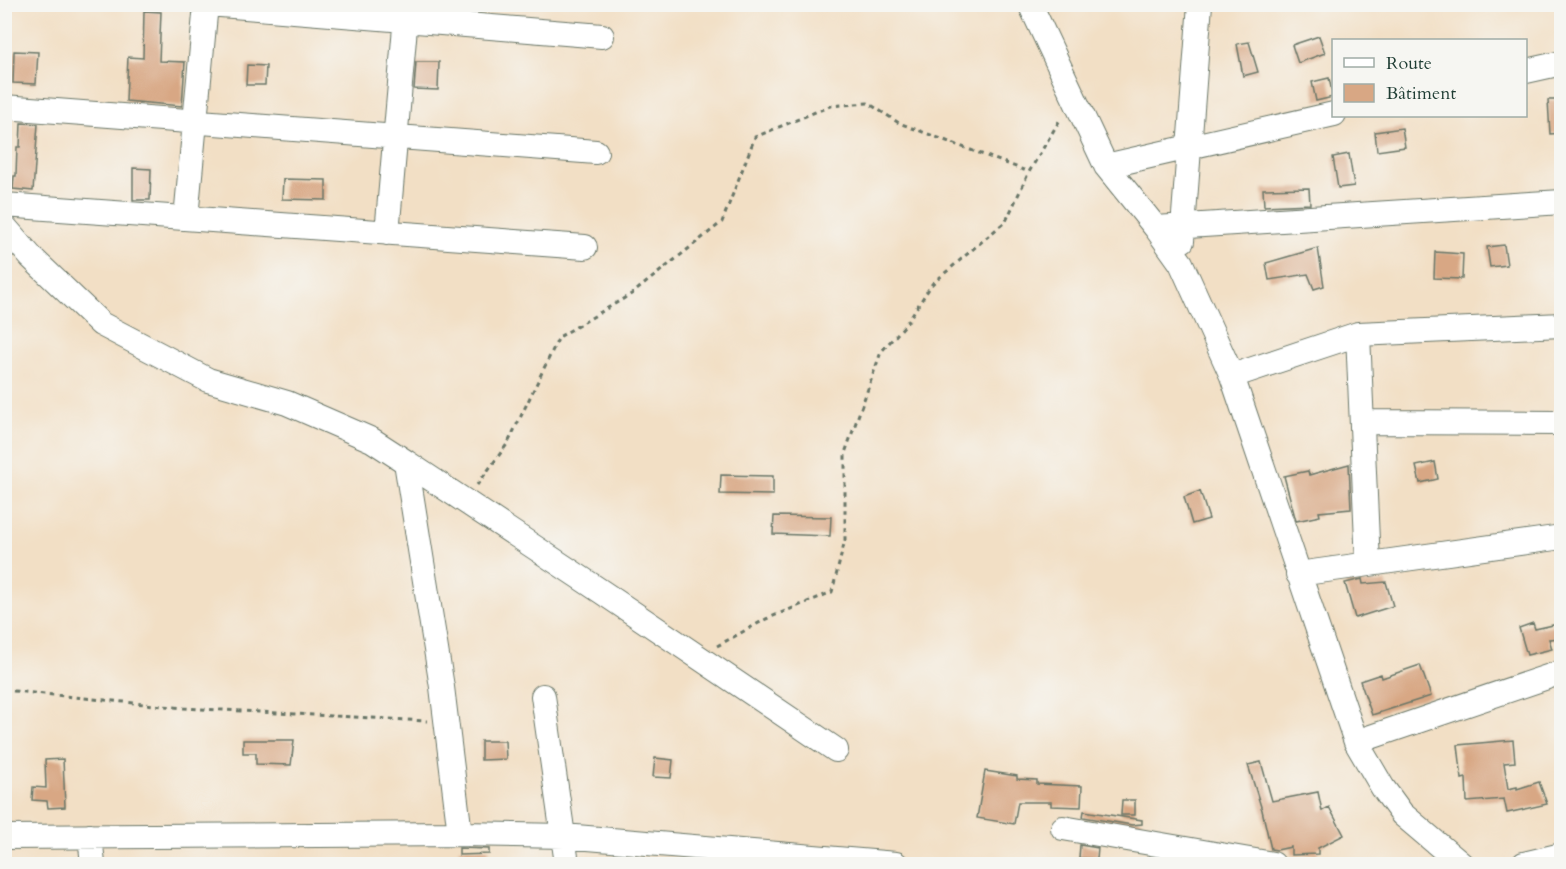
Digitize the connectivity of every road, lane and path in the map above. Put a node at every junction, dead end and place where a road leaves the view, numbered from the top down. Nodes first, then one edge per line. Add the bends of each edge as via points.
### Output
1 (207, 4) edge
2 (1030, 4) edge
3 (1200, 4) edge
4 (406, 12) edge
5 (602, 36) dead end
6 (1562, 63) edge
7 (1527, 71) edge
8 (1072, 98) junction
9 (4, 108) edge
10 (1332, 114) edge
11 (195, 122) junction
12 (395, 137) junction
13 (1190, 147) junction
14 (596, 152) dead end
15 (1106, 166) junction
16 (1029, 172) junction
17 (1562, 202) edge
18 (4, 205) edge
19 (186, 218) junction
20 (4, 226) edge
21 (1183, 226) junction
22 (1156, 228) junction
23 (387, 233) junction
24 (585, 247) dead end
25 (1181, 263) junction
26 (1562, 325) edge
27 (1358, 334) junction
28 (1232, 376) junction
29 (1362, 422) junction
30 (1562, 423) edge
31 (406, 462) junction
32 (465, 501) junction
33 (1562, 537) edge
34 (1368, 564) junction
35 (1298, 574) junction
36 (699, 657) junction
37 (1562, 672) edge
38 (4, 690) edge
39 (543, 696) dead end
40 (446, 722) junction
41 (1356, 742) junction
42 (836, 750) dead end
43 (1063, 828) dead end
44 (460, 834) junction
45 (90, 836) junction
46 (564, 836) junction
47 (4, 837) edge
48 (1562, 855) edge
49 (1173, 856) edge
50 (93, 864) edge
51 (567, 864) edge
52 (896, 864) edge
53 (1273, 864) edge
54 (1461, 864) edge
55 (1524, 864) edge

1 - 4 street
1 - 11 street
2 - 8 street
3 - 13 street
4 - 5 street
4 - 12 street
6 - 7 street
8 - 15 street
8 - 16 path
9 - 11 street
10 - 13 street
11 - 12 street
11 - 19 street
12 - 14 street
12 - 23 street
13 - 15 street
13 - 21 street
15 - 22 street
16 - 32 path via 899,123 868,103 830,106 755,137 722,222 633,293 559,337 508,443
16 - 36 path via 1006,221 932,284 906,324 881,352 845,453 845,540 832,592 766,619
17 - 21 street
18 - 19 street
19 - 23 street
20 - 31 street via 101,324 208,380 287,404 372,440
21 - 22 street
21 - 25 street
22 - 25 street
23 - 24 street
25 - 28 street
26 - 27 street
27 - 28 street
27 - 29 street
28 - 35 street
29 - 30 street
29 - 34 street
31 - 32 street
31 - 40 street
32 - 36 street
33 - 34 street
34 - 35 street
35 - 41 street
36 - 42 street
37 - 41 street
38 - 40 path via 184,708
39 - 46 street
40 - 44 street
41 - 54 street via 1402,814
43 - 49 street
44 - 45 street
44 - 46 street
45 - 47 street
45 - 50 street
46 - 51 street
46 - 52 street
48 - 55 street
49 - 53 street

